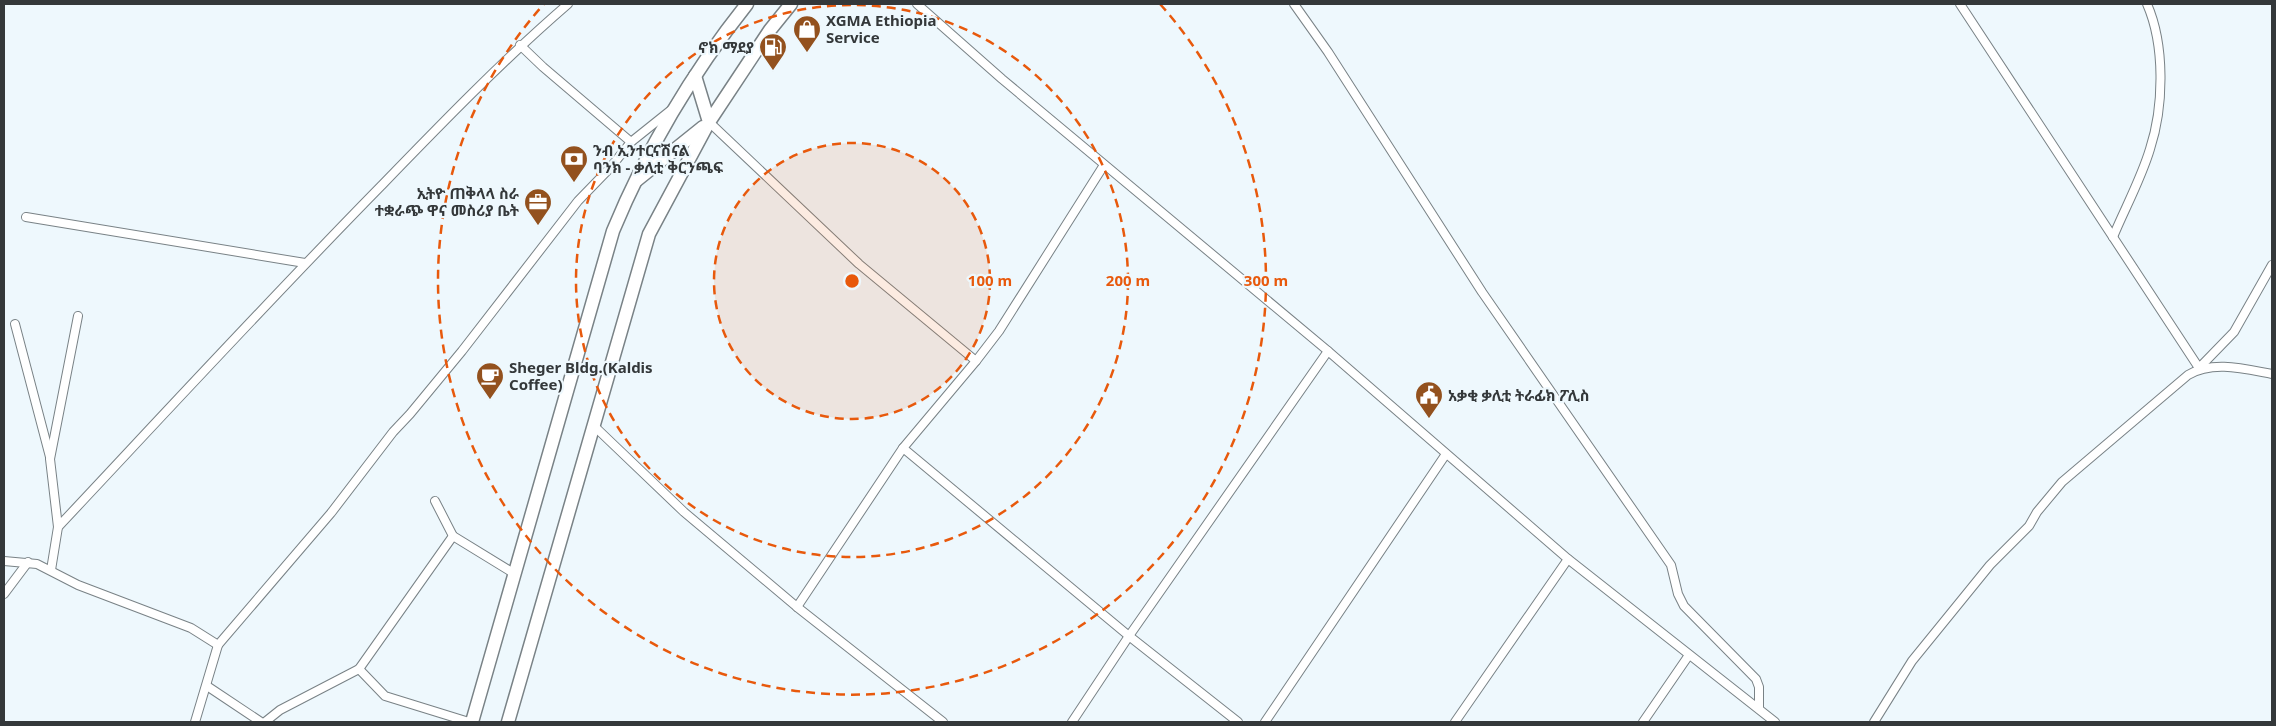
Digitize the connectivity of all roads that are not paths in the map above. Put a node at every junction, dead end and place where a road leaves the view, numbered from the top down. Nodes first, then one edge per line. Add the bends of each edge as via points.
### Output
1 (568, 4) edge
2 (747, 4) edge
3 (791, 4) edge
4 (917, 4) edge
5 (1294, 4) edge
6 (1960, 4) edge
7 (2147, 4) edge
8 (520, 45) junction
9 (695, 76) junction
10 (677, 105) junction
11 (709, 122) junction
12 (631, 142) junction
13 (1104, 165) junction
14 (633, 184) junction
15 (26, 217) dead end
16 (2113, 237) junction
17 (305, 263) junction
18 (2272, 265) edge
19 (78, 316) dead end
20 (15, 324) dead end
21 (1328, 351) junction
22 (976, 361) junction
23 (2199, 368) junction
24 (2272, 374) edge
25 (593, 426) junction
26 (903, 448) junction
27 (1446, 454) junction
28 (50, 459) junction
29 (435, 500) dead end
30 (58, 527) junction
31 (453, 536) junction
32 (1568, 559) junction
33 (4, 561) edge
34 (28, 562) junction
35 (52, 570) junction
36 (515, 574) junction
37 (4, 594) edge
38 (797, 607) junction
39 (1129, 636) junction
40 (218, 645) junction
41 (1689, 655) junction
42 (359, 669) junction
43 (207, 686) junction
44 (1759, 708) junction
45 (194, 722) edge
46 (261, 722) edge
47 (265, 722) edge
48 (471, 722) edge
49 (508, 722) edge
50 (943, 722) edge
51 (1072, 722) edge
52 (1238, 722) edge
53 (1265, 722) edge
54 (1455, 722) edge
55 (1643, 722) edge
56 (1775, 722) edge
57 (1874, 722) edge

1 - 8 street
2 - 9 main road
3 - 11 main road
4 - 13 street
5 - 44 street via 1482,292 1671,565 1684,606 1756,679
6 - 16 street
7 - 16 street via 2158,41 2156,131
8 - 12 street
8 - 17 street
9 - 10 main road
9 - 11 main road
10 - 12 street
10 - 14 main road
11 - 14 main road
11 - 22 street via 859,264
11 - 25 main road via 649,234
12 - 40 street via 578,201 331,513
13 - 21 street
13 - 22 street via 999,331
14 - 36 main road via 613,231 591,303
15 - 17 street
16 - 23 street
17 - 30 street
18 - 23 street via 2234,332
19 - 28 street
20 - 28 street
21 - 27 street
21 - 39 street
22 - 26 street
23 - 24 street via 2233,367
23 - 57 street via 2062,482 1912,661
25 - 38 street via 684,512
25 - 49 main road
26 - 38 street
26 - 39 street
27 - 32 street
27 - 53 street
28 - 30 street
29 - 31 street
30 - 35 street
31 - 36 street
31 - 42 street
32 - 41 street
32 - 54 street
33 - 34 street
34 - 35 street
34 - 37 street
35 - 40 street via 78,585 191,628
36 - 48 main road
38 - 50 street
39 - 51 street
39 - 52 street
40 - 43 street
41 - 44 street
41 - 55 street
42 - 47 street via 280,710
42 - 48 street via 384,696
43 - 45 street
43 - 46 street
44 - 56 street

